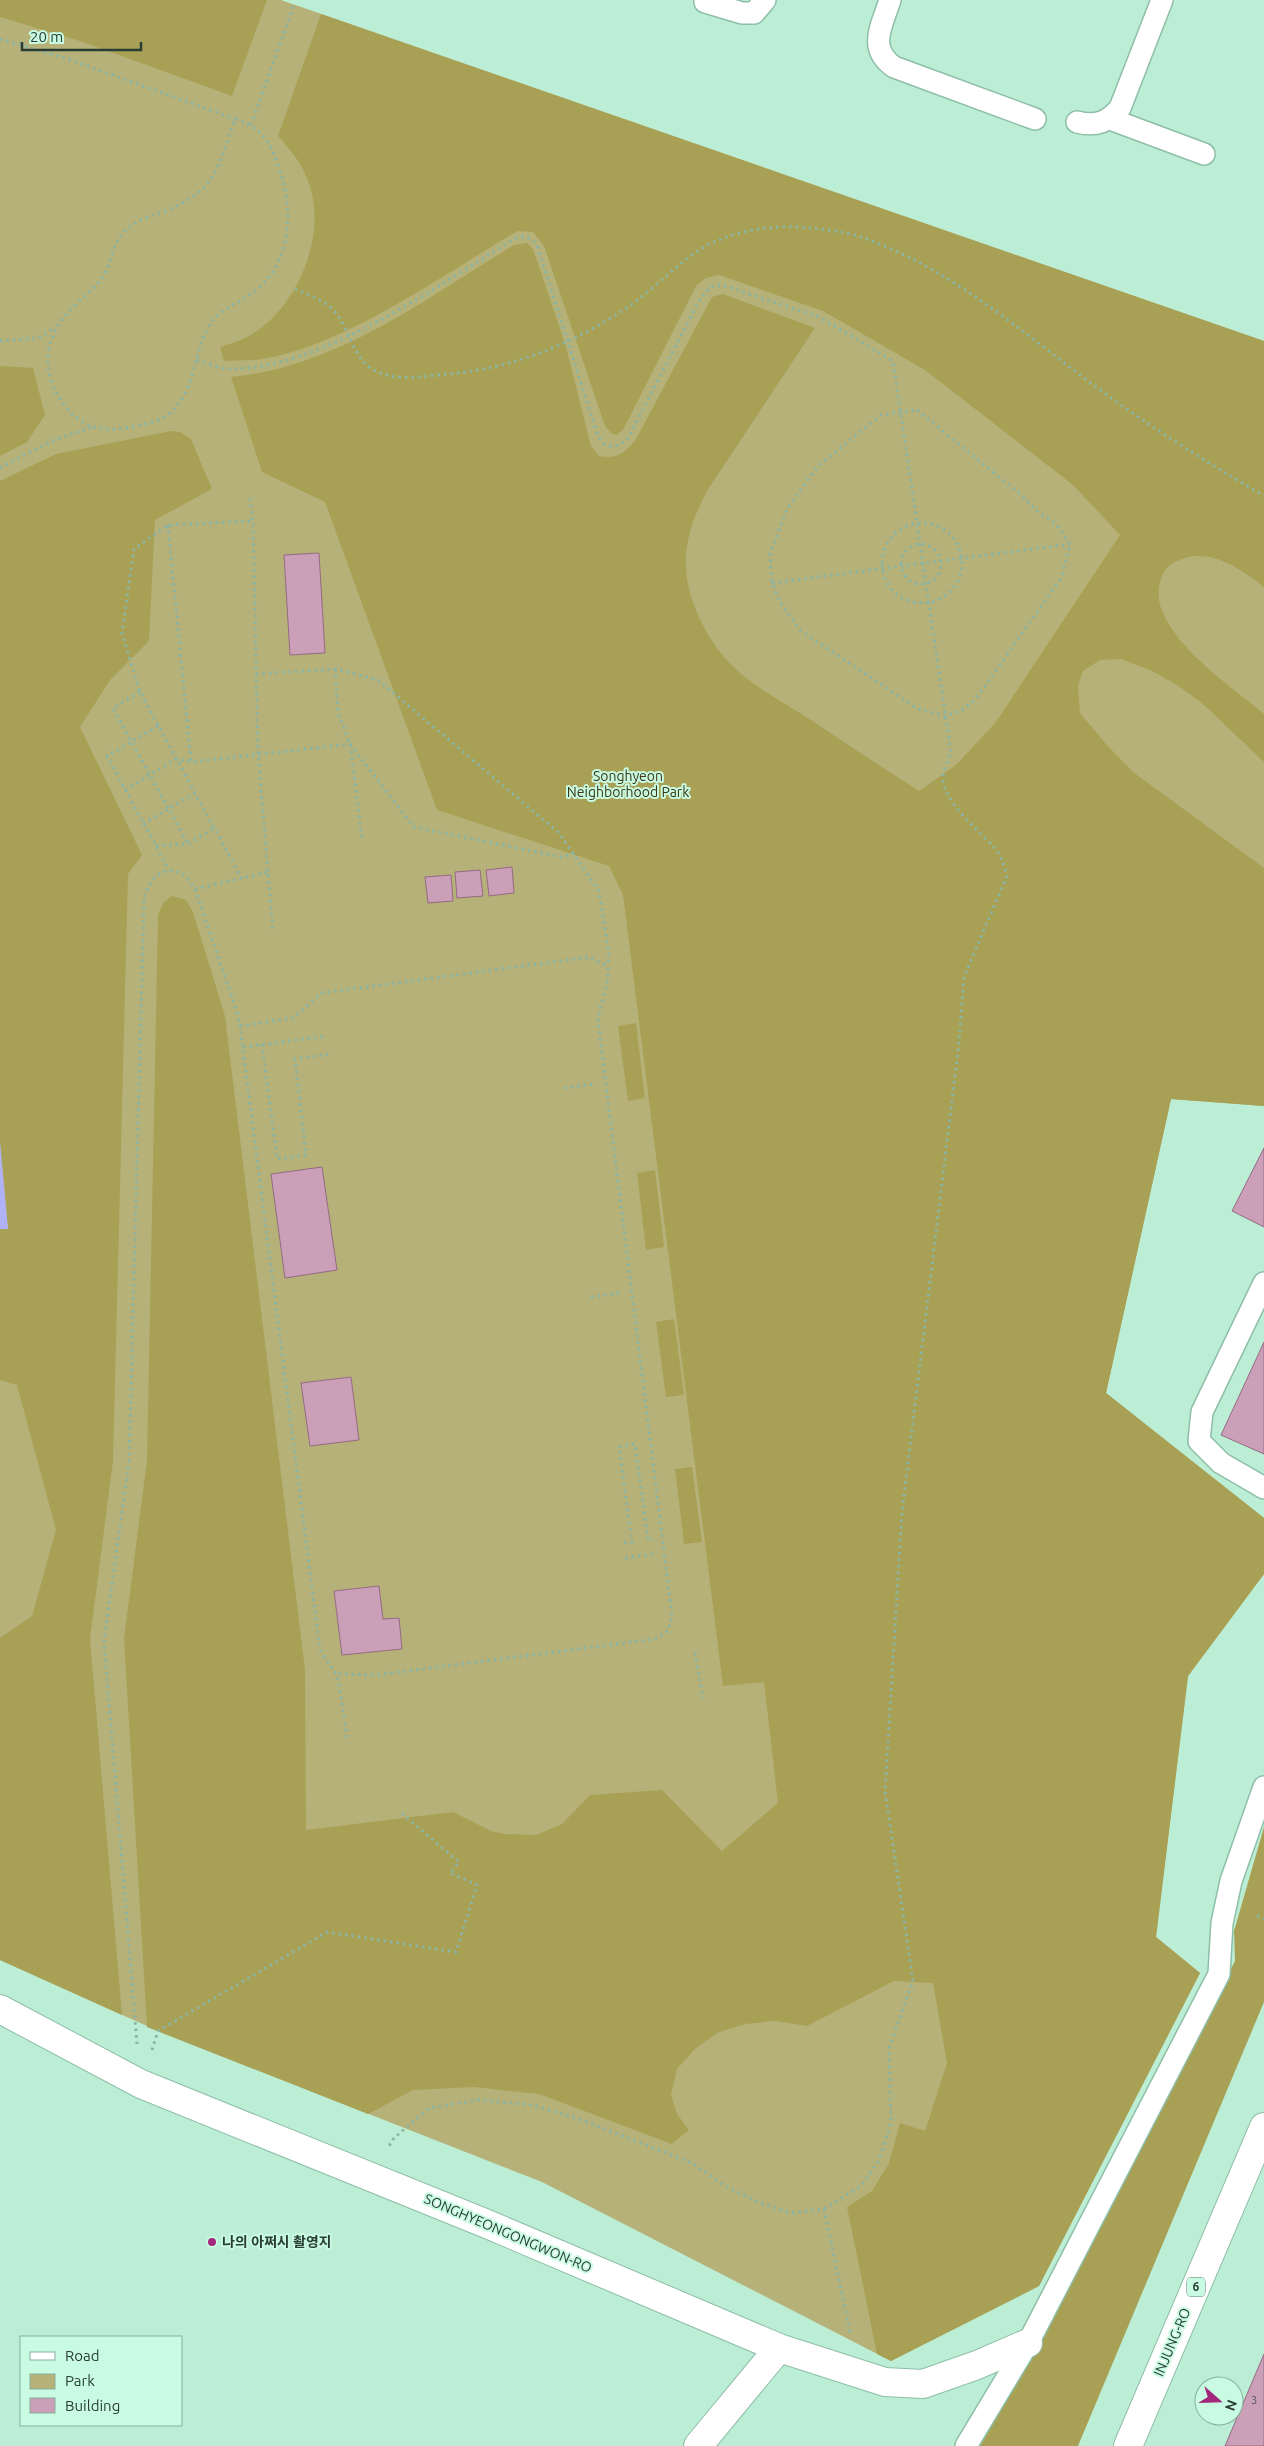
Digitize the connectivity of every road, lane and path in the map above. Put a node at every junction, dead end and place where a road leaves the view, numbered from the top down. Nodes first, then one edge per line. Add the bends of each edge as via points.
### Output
1 (765, 0) edge
2 (890, 0) edge
3 (1162, 0) edge
4 (705, 2) dead end
5 (294, 5) dead end
6 (0, 38) edge
7 (235, 119) junction
8 (1035, 119) dead end
9 (1110, 119) junction
10 (1077, 122) dead end
11 (251, 124) junction
12 (1204, 154) dead end
13 (295, 289) dead end
14 (56, 326) junction
15 (347, 336) junction
16 (0, 341) edge
17 (568, 341) junction
18 (197, 360) junction
19 (899, 412) junction
20 (93, 427) junction
21 (0, 468) edge
22 (1264, 496) edge
23 (250, 498) dead end
24 (253, 521) junction
25 (916, 523) junction
26 (168, 525) junction
27 (919, 544) junction
28 (1070, 544) junction
29 (963, 558) junction
30 (941, 561) junction
31 (922, 564) junction
32 (901, 567) junction
33 (882, 569) junction
34 (772, 583) junction
35 (925, 584) junction
36 (928, 604) junction
37 (335, 669) junction
38 (256, 674) junction
39 (140, 692) junction
40 (945, 716) junction
41 (158, 726) junction
42 (132, 741) junction
43 (350, 744) junction
44 (258, 754) junction
45 (176, 759) junction
46 (191, 762) junction
47 (150, 775) junction
48 (125, 790) junction
49 (195, 793) junction
50 (169, 809) junction
51 (143, 824) junction
52 (214, 828) junction
53 (362, 838) dead end
54 (188, 844) junction
55 (156, 846) junction
56 (574, 854) junction
57 (169, 870) junction
58 (268, 872) junction
59 (242, 879) junction
60 (195, 889) junction
61 (273, 931) dead end
62 (608, 967) junction
63 (240, 1026) junction
64 (327, 1036) dead end
65 (262, 1044) junction
66 (243, 1047) junction
67 (330, 1054) dead end
68 (595, 1084) dead end
69 (564, 1088) dead end
70 (1264, 1283) edge
71 (622, 1293) dead end
72 (591, 1297) dead end
73 (1264, 1488) edge
74 (653, 1539) dead end
75 (624, 1543) dead end
76 (655, 1554) dead end
77 (626, 1558) dead end
78 (695, 1653) dead end
79 (336, 1674) junction
80 (702, 1699) dead end
81 (347, 1739) dead end
82 (1264, 1787) edge
83 (399, 1810) dead end
84 (0, 2009) edge
85 (141, 2084) junction
86 (1264, 2127) edge
87 (368, 2175) junction
88 (824, 2209) junction
89 (1028, 2343) junction
90 (779, 2348) junction
91 (860, 2374) junction
92 (698, 2446) edge
93 (966, 2446) edge
94 (1128, 2446) edge

1 - 4 lane via 754,13 742,13
2 - 8 lane via 878,37 878,50 884,60 894,67
3 - 9 lane via 1128,92
5 - 11 path
6 - 7 path
7 - 11 path
7 - 14 path via 208,184 197,196 147,216 123,232 99,282
9 - 10 lane via 1088,125
9 - 12 lane
11 - 18 path via 264,134 275,154 285,187 289,227 283,252 261,285 249,296 218,313 207,327
13 - 15 path via 326,304
14 - 16 path via 38,338
14 - 20 path via 46,359 48,376 68,408
15 - 17 path via 370,369 383,375 403,377 480,372 506,366
15 - 17 path via 516,238 525,236 532,238 537,246
15 - 18 path via 309,354 263,366 228,370
17 - 19 path via 598,436 601,443 609,447 627,440 699,301 710,287 722,285 819,318 892,361
17 - 22 path via 626,308 702,248 730,236 756,230 806,228 854,235 912,259 962,286 1159,432
18 - 20 path via 183,397 171,412 155,422 113,430
19 - 25 path
19 - 28 path via 917,410 1056,524
19 - 34 path via 881,415 818,466 787,509 770,554
20 - 21 path via 52,442
23 - 24 path
24 - 26 path
24 - 38 path
25 - 27 path
25 - 29 path via 941,527 952,535
25 - 33 path via 904,527 886,544
26 - 39 path via 134,549 122,633
26 - 46 path
27 - 30 path via 931,546
27 - 31 path
27 - 32 path via 904,554
28 - 29 path
28 - 40 path via 1062,576 975,700 961,711
29 - 30 path
29 - 36 path via 958,583 950,593
30 - 31 path
30 - 35 path via 936,578
31 - 32 path
31 - 35 path
32 - 33 path
32 - 35 path via 907,578
33 - 34 path
33 - 36 path via 893,592 903,600
34 - 40 path via 780,602 801,631 918,709
35 - 36 path
36 - 40 path
37 - 38 path
37 - 43 path via 338,714
37 - 56 path via 378,680 559,833
38 - 44 path
39 - 41 path
39 - 42 path via 113,708
40 - 88 path via 951,753 943,777 949,795 969,823 995,848 1003,860 1007,876 964,978 959,1043 902,1512 884,1791 913,1981 889,2048 891,2123 878,2162 861,2186
41 - 42 path
41 - 45 path
42 - 47 path
42 - 48 path via 107,756
43 - 44 path
43 - 53 path
43 - 56 path via 414,827 560,857
44 - 46 path
44 - 58 path
45 - 46 path
45 - 47 path
45 - 49 path
47 - 48 path
47 - 50 path
48 - 51 path
49 - 50 path
49 - 52 path
50 - 51 path
50 - 54 path
51 - 55 path
52 - 54 path
52 - 59 path
54 - 55 path
55 - 57 path
56 - 62 path via 599,891 609,954
57 - 60 path via 183,874
57 - 85 path via 148,884 144,898 129,1461 104,1641
58 - 59 path
58 - 61 path
59 - 60 path
60 - 63 path
62 - 63 path via 589,957 322,993 293,1018
62 - 79 path via 598,1020 672,1616 668,1631 656,1639 636,1642 376,1675
63 - 66 path
64 - 65 path
65 - 66 path
65 - 67 path via 277,1159 306,1155 295,1059
66 - 79 path via 320,1650
68 - 69 path
70 - 73 lane via 1202,1412 1199,1441 1221,1463
71 - 72 path
74 - 75 path via 648,1540 634,1444 619,1447 632,1542
76 - 77 path
78 - 80 path
79 - 81 path
82 - 89 lane via 1231,1882 1222,1923 1219,1974
83 - 85 path via 460,1862 450,1873 477,1885 456,1952 327,1932 158,2031
84 - 85 street, SONGHYEONGONGWON-RO
85 - 87 street, SONGHYEONGONGWON-RO
86 - 94 street, INJUNG-RO / 6
87 - 88 path via 394,2138 429,2108 479,2100 532,2104 582,2120 692,2163 725,2186 760,2203 792,2213
87 - 90 street, SONGHYEONGONGWON-RO
88 - 91 path
89 - 91 street, SONGHYEONGONGWON-RO via 923,2384 885,2382
89 - 93 lane
90 - 91 street, SONGHYEONGONGWON-RO
90 - 92 street

